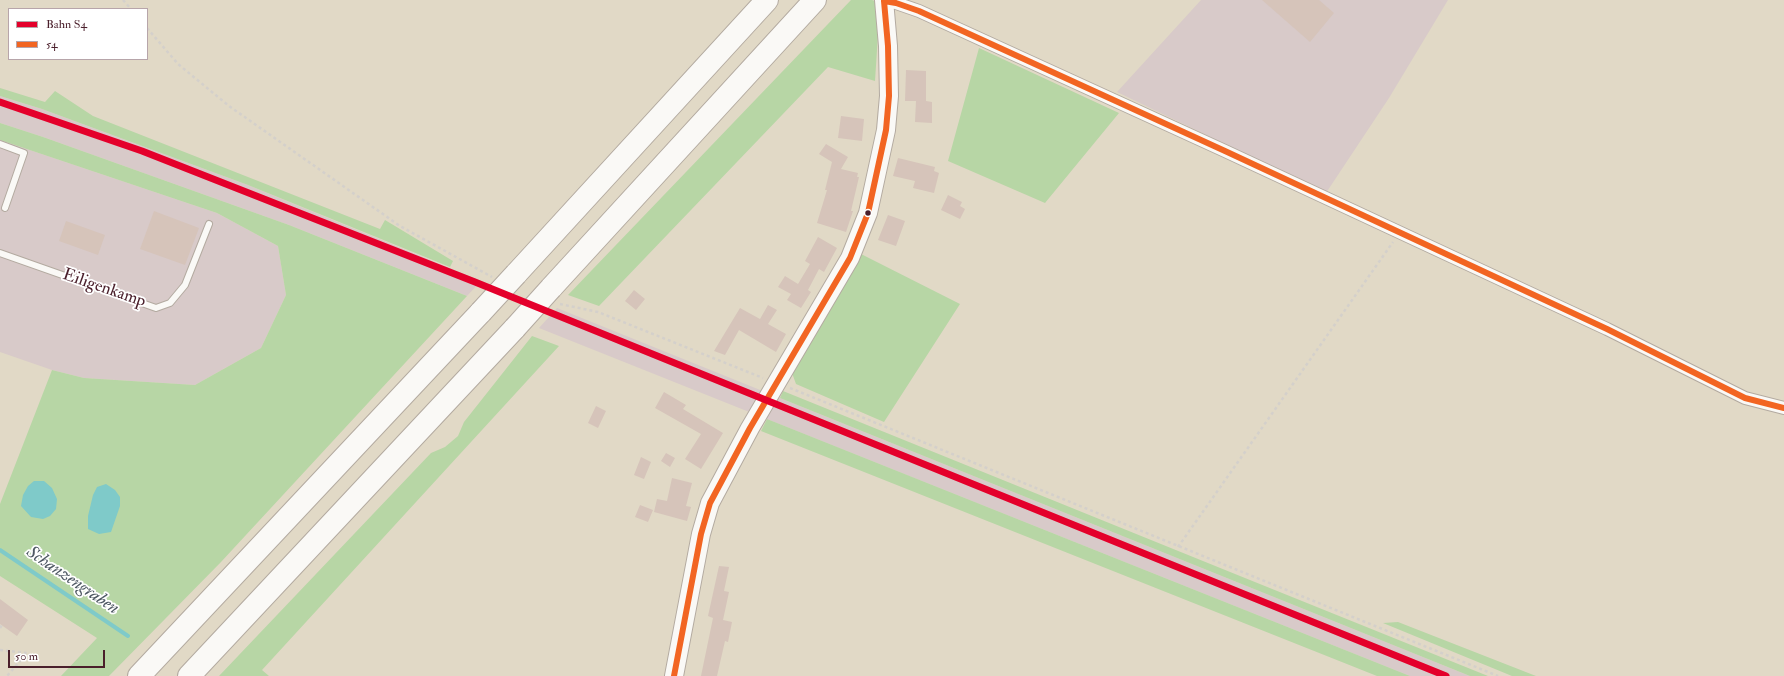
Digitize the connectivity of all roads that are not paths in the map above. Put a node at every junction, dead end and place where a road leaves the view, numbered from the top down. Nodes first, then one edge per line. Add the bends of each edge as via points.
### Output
1 (767, 0) edge
2 (815, 0) edge
3 (884, 1) edge
4 (0, 144) edge
5 (5, 208) dead end
6 (209, 224) dead end
7 (0, 253) edge
8 (1784, 408) edge
9 (139, 676) edge
10 (189, 676) edge
11 (674, 676) edge

1 - 9 highway, bridge via 481,312
2 - 10 highway, bridge via 515,328
3 - 8 street via 919,11 1607,329 1745,398
3 - 11 street via 889,96 886,130 868,213 850,258 719,484 705,518
4 - 5 lane via 24,153
6 - 7 lane, Eiligenkamp via 185,285 170,303 156,308

